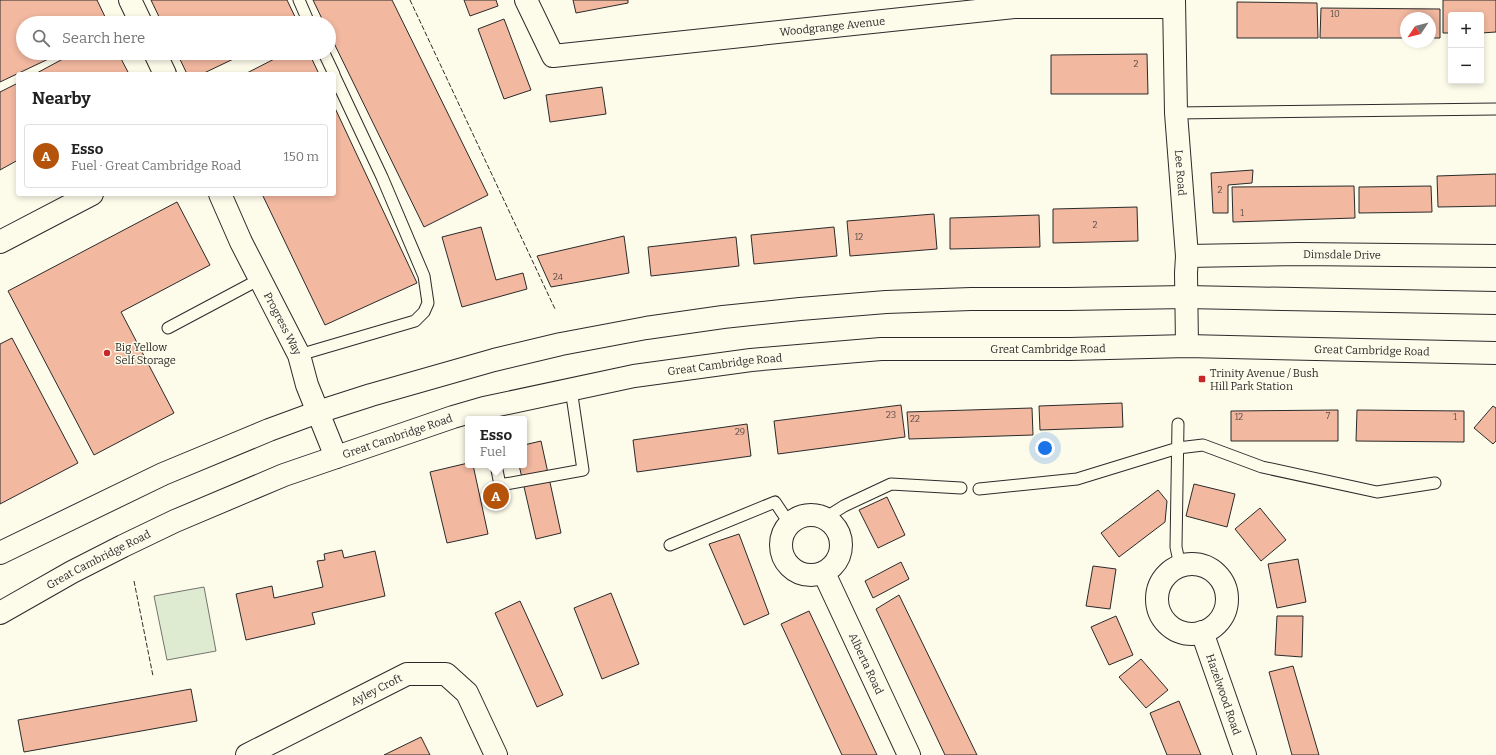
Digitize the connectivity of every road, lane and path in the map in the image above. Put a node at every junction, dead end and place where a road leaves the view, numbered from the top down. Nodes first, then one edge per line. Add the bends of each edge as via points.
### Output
1 (130, 0) edge
2 (298, 0) edge
3 (526, 0) edge
4 (1174, 3) edge
5 (1013, 4) edge
6 (138, 16) edge
7 (306, 16) edge
8 (159, 60) edge
9 (327, 60) edge
10 (164, 72) edge
11 (333, 72) edge
12 (336, 78) edge
13 (1496, 109) edge
14 (1176, 113) junction
15 (88, 196) edge
16 (221, 196) edge
17 (0, 242) edge
18 (1188, 256) junction
19 (1496, 256) edge
20 (260, 279) junction
21 (1186, 297) junction
22 (1438, 302) junction
23 (1496, 303) edge
24 (1496, 311) edge
25 (168, 328) dead end
26 (1187, 346) junction
27 (1496, 353) edge
28 (298, 355) junction
29 (571, 389) junction
30 (318, 412) junction
31 (485, 413) edge
32 (475, 416) edge
33 (465, 419) edge
34 (1178, 424) dead end
35 (1178, 448) junction
36 (336, 457) junction
37 (497, 468) edge
38 (1435, 483) dead end
39 (961, 488) dead end
40 (979, 489) dead end
41 (825, 518) junction
42 (789, 523) junction
43 (670, 545) dead end
44 (0, 553) edge
45 (1180, 566) junction
46 (824, 573) junction
47 (0, 613) edge
48 (1202, 632) junction
49 (247, 755) edge
50 (496, 755) edge
51 (909, 755) edge
52 (1245, 755) edge

1 - 6 main road
2 - 7 lane
3 - 5 main road, Woodgrange Avenue via 553,56
4 - 5 main road, Woodgrange Avenue
4 - 14 main road, Lee Road
8 - 10 main road
9 - 11 lane
12 - 28 lane via 424,276 428,303 424,312 415,320
13 - 14 lane
14 - 18 main road, Lee Road
15 - 17 main road
16 - 20 main road, Progress Way
18 - 19 main road, Dimsdale Drive
18 - 21 main road, Lee Road
20 - 25 lane
20 - 28 main road, Progress Way
21 - 22 main road
21 - 26 main road, Lee Road
21 - 30 main road via 886,302 723,317 632,330 561,344 494,360
22 - 23 main road
22 - 24 main road
26 - 27 main road, Great Cambridge Road
26 - 29 main road, Great Cambridge Road via 1070,349 881,348 751,360 634,376
28 - 30 main road, Progress Way
29 - 31 main road, Great Cambridge Road
29 - 37 lane via 583,470 500,485
30 - 36 main road, Progress Way
30 - 44 main road via 163,474
31 - 32 main road, Great Cambridge Road
33 - 36 main road, Great Cambridge Road
34 - 35 lane
35 - 38 lane via 1203,446 1262,467 1377,492
35 - 40 lane via 1077,479
35 - 45 lane via 1176,547
36 - 47 main road, Great Cambridge Road via 284,475 175,521 72,572
39 - 41 lane via 891,484
41 - 42 main road via 806,515
41 - 46 main road via 838,532 841,551 838,560
42 - 43 lane via 775,502
42 - 46 main road via 780,540 783,559 797,572 815,576
45 - 48 main road via 1162,581 1158,592 1158,604 1169,625 1191,634
45 - 48 main road via 1202,565 1212,570 1226,588 1228,599 1221,620 1213,628
46 - 51 main road, Alberta Road
48 - 52 main road, Hazelwood Road
49 - 50 main road, Ayley Croft via 407,674 446,674 467,693

